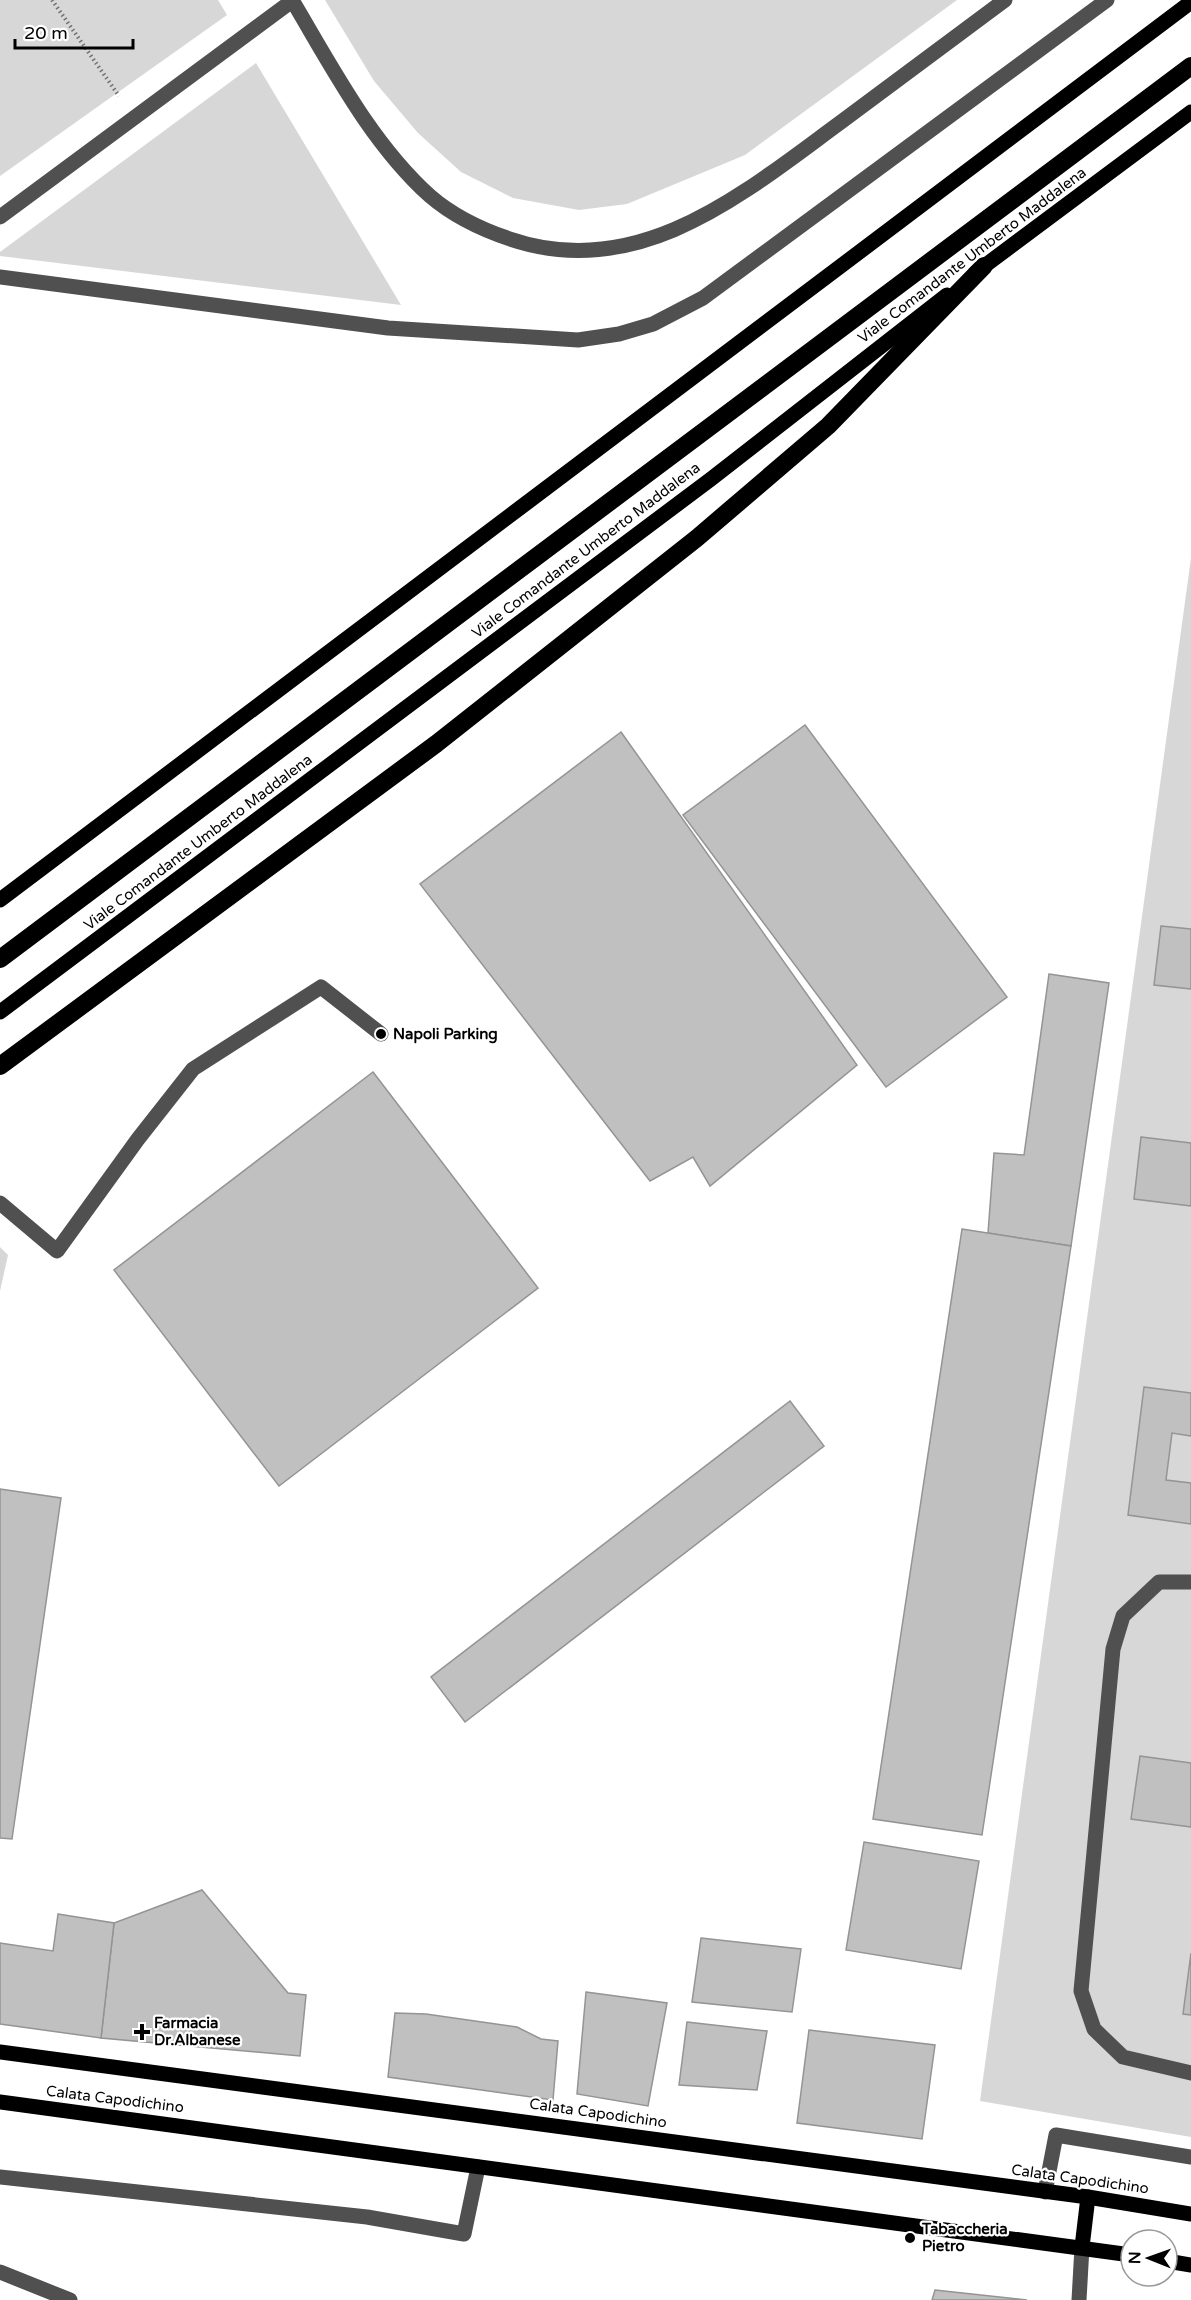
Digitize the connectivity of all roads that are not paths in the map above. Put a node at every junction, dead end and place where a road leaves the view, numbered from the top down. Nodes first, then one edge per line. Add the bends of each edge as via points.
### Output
1 (1005, 0) edge
2 (1107, 0) edge
3 (292, 1) edge
4 (1191, 2) edge
5 (1191, 66) edge
6 (1191, 112) edge
7 (0, 217) edge
8 (984, 266) junction
9 (0, 277) edge
10 (0, 900) edge
11 (0, 959) edge
12 (0, 1012) edge
13 (381, 1034) dead end
14 (0, 1066) edge
15 (0, 1203) edge
16 (1191, 1582) edge
17 (0, 2052) edge
18 (1191, 2073) edge
19 (0, 2102) edge
20 (1191, 2157) edge
21 (478, 2167) junction
22 (0, 2177) edge
23 (1045, 2192) junction
24 (1088, 2198) junction
25 (1191, 2214) edge
26 (1082, 2247) junction
27 (1119, 2253) edge
28 (0, 2272) edge
29 (70, 2300) edge
30 (1079, 2300) edge

1 - 3 street via 740,196 673,232 618,248 570,249 532,246 485,231 431,197 370,125
2 - 9 street via 703,298 653,324 618,334 578,340 388,328
3 - 7 street
4 - 10 main road
5 - 11 highway
6 - 8 main road, Viale Comandante Umberto Maddalena
8 - 12 main road, Viale Comandante Umberto Maddalena via 711,479
8 - 14 highway via 828,426 698,538 436,744
13 - 15 street via 321,987 193,1069 57,1251
16 - 18 street via 1159,1582 1123,1616 1113,1649 1081,1991 1094,2029 1123,2057
17 - 23 main road, Calata Capodichino
19 - 21 main road, Calata Capodichino
20 - 23 street via 1056,2135
21 - 22 street via 464,2234 367,2217
21 - 26 main road, Calata Capodichino
23 - 24 main road, Calata Capodichino
24 - 25 main road, Calata Capodichino
24 - 26 main road
26 - 27 main road, Calata Capodichino
26 - 30 street
28 - 29 street

